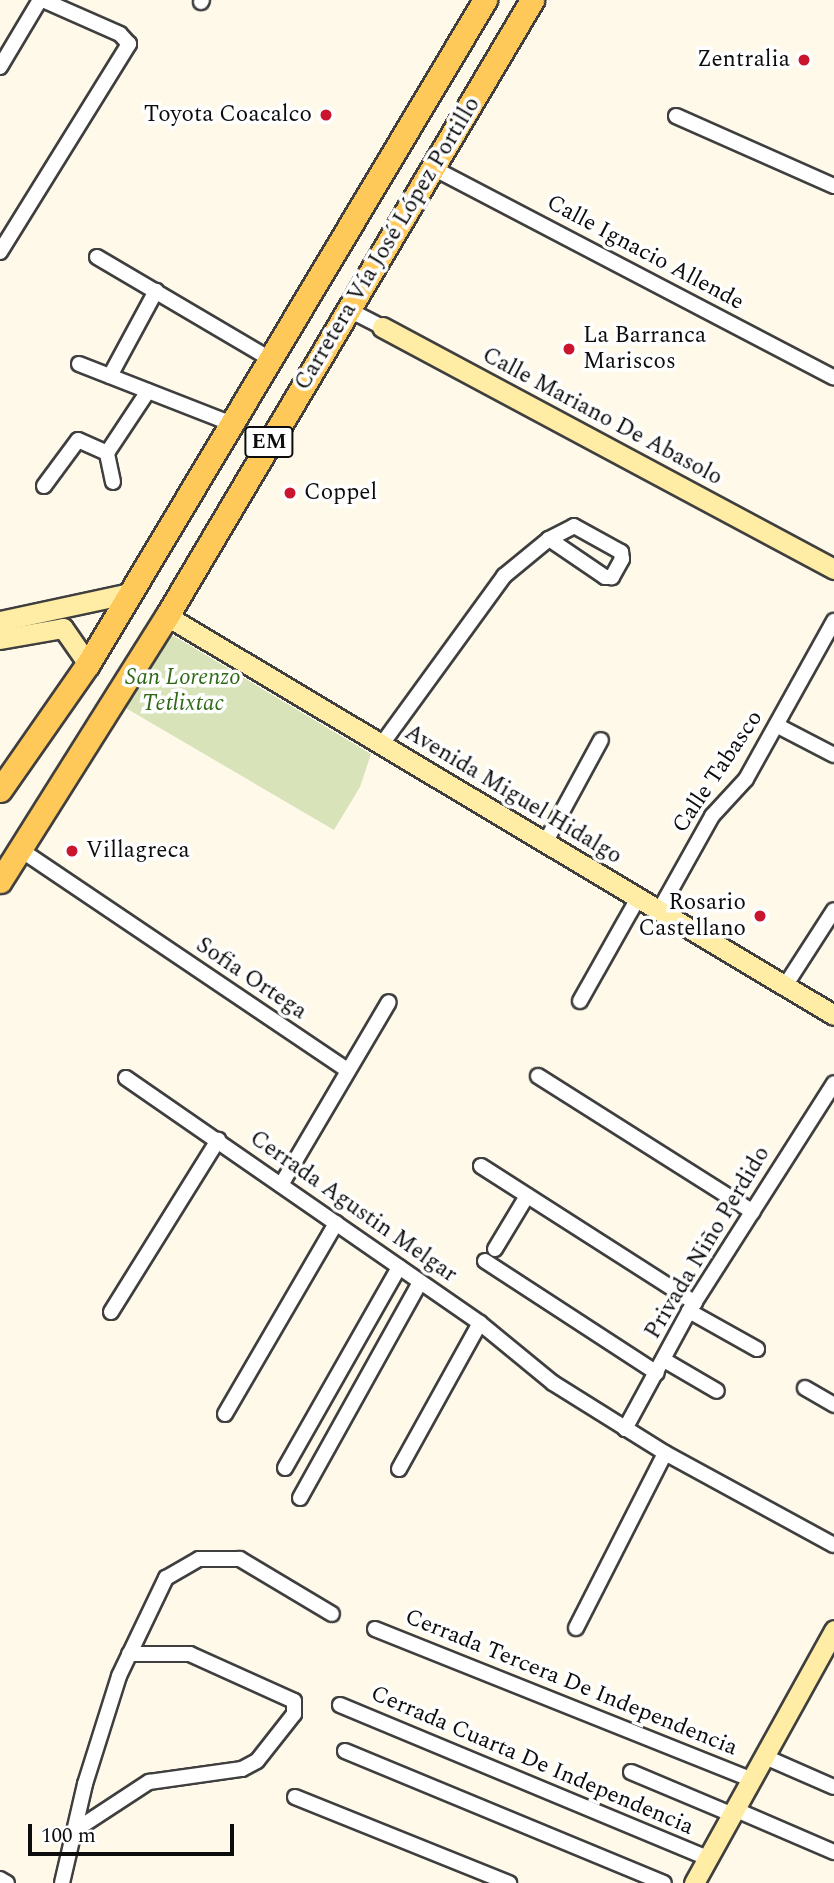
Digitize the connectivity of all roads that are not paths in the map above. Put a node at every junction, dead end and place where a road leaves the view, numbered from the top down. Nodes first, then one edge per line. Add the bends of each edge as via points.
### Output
1 (42, 0) edge
2 (485, 0) edge
3 (533, 0) edge
4 (0, 67) edge
5 (676, 116) dead end
6 (435, 169) junction
7 (834, 186) edge
8 (0, 252) edge
9 (97, 257) dead end
10 (156, 291) junction
11 (347, 309) junction
12 (382, 327) joint
13 (270, 359) junction
14 (79, 364) dead end
15 (110, 376) junction
16 (834, 378) edge
17 (148, 391) junction
18 (232, 424) junction
19 (107, 453) junction
20 (113, 482) dead end
21 (44, 486) dead end
22 (549, 539) junction
23 (834, 569) edge
24 (131, 593) junction
25 (167, 616) junction
26 (0, 621) edge
27 (834, 621) edge
28 (0, 639) edge
29 (88, 664) junction
30 (778, 726) junction
31 (601, 740) dead end
32 (382, 744) junction
33 (834, 755) edge
34 (0, 790) edge
35 (545, 843) junction
36 (21, 850) junction
37 (0, 881) edge
38 (638, 898) junction
39 (834, 910) edge
40 (659, 911) junction
41 (785, 986) junction
42 (580, 1001) dead end
43 (389, 1002) dead end
44 (834, 1015) edge
45 (347, 1070) junction
46 (538, 1076) dead end
47 (126, 1078) dead end
48 (834, 1083) edge
49 (218, 1140) junction
50 (481, 1166) dead end
51 (281, 1185) junction
52 (527, 1196) junction
53 (753, 1212) junction
54 (336, 1223) junction
55 (495, 1249) dead end
56 (485, 1261) dead end
57 (399, 1267) junction
58 (420, 1282) junction
59 (692, 1307) junction
60 (111, 1312) dead end
61 (480, 1323) junction
62 (757, 1349) dead end
63 (660, 1367) junction
64 (805, 1388) dead end
65 (717, 1391) dead end
66 (834, 1405) edge
67 (225, 1414) dead end
68 (625, 1429) junction
69 (665, 1453) junction
70 (285, 1468) dead end
71 (399, 1469) dead end
72 (300, 1498) dead end
73 (834, 1545) edge
74 (332, 1614) dead end
75 (576, 1628) dead end
76 (375, 1629) dead end
77 (834, 1630) edge
78 (130, 1654) junction
79 (340, 1706) dead end
80 (345, 1751) dead end
81 (762, 1756) junction
82 (631, 1772) dead end
83 (750, 1779) junction
84 (834, 1787) edge
85 (295, 1797) dead end
86 (733, 1812) junction
87 (74, 1832) junction
88 (834, 1852) edge
89 (707, 1858) junction
90 (62, 1883) edge
91 (509, 1883) edge
92 (664, 1883) edge
93 (694, 1883) edge

1 - 4 street
1 - 8 street via 120,34 129,44
2 - 13 main road, Carretera Vía José López Portillo / EM
3 - 6 main road, Carretera Vía José López Portillo / EM
5 - 7 street
6 - 11 main road, Carretera Vía José López Portillo / EM
6 - 16 street, Calle Ignacio Allende
9 - 10 street
10 - 13 street
10 - 15 street
11 - 12 street, Calle Mariano De Abasolo
11 - 25 main road, Carretera Vía José López Portillo / EM
12 - 23 street, Calle Mariano De Abasolo
13 - 18 main road, Carretera Vía José López Portillo / EM
14 - 15 street
15 - 17 street
17 - 18 street
17 - 19 street
18 - 24 main road, Carretera Vía José López Portillo / EM
19 - 20 street
19 - 21 street via 78,440
22 - 22 street via 605,577 612,577 622,559 621,552 574,526
22 - 32 street via 504,576
24 - 26 street
24 - 29 main road, Carretera Vía José López Portillo / EM
25 - 32 street, Avenida Miguel Hidalgo
25 - 36 main road, Carretera Vía José López Portillo / EM
27 - 30 street, Calle Tabasco
28 - 29 street via 62,628
29 - 34 main road, Carretera Vía José López Portillo / EM
30 - 33 street
30 - 40 street, Calle Tabasco via 746,779 712,816
31 - 35 street
32 - 35 street, Avenida Miguel Hidalgo
35 - 38 street, Avenida Miguel Hidalgo
36 - 37 main road, Carretera Vía José López Portillo / EM
36 - 45 street, Sofia Ortega
38 - 40 street, Avenida Miguel Hidalgo
38 - 42 street
39 - 41 street
40 - 41 street, Avenida Miguel Hidalgo
41 - 44 street, Avenida Miguel Hidalgo
43 - 45 street
45 - 51 street
46 - 53 street
47 - 49 street
48 - 53 street, Privada Niño Perdido
49 - 51 street, Cerrada Agustin Melgar
49 - 60 street, Cerrada Agustin Melgar
50 - 52 street
51 - 54 street, Cerrada Agustin Melgar
52 - 55 street
52 - 59 street
53 - 59 street, Privada Niño Perdido
54 - 57 street, Cerrada Agustin Melgar
54 - 67 street
56 - 63 street
57 - 58 street, Cerrada Agustin Melgar
57 - 70 street
58 - 61 street, Cerrada Agustin Melgar
58 - 72 street
59 - 62 street
59 - 63 street, Privada Niño Perdido
61 - 68 street, Cerrada Agustin Melgar via 553,1383
61 - 71 street
63 - 65 street
63 - 68 street, Privada Niño Perdido
64 - 66 street
68 - 69 street, Cerrada Agustin Melgar
69 - 73 street, Cerrada Agustin Melgar
69 - 75 street
74 - 78 street via 240,1559 199,1559 166,1578
76 - 83 street, Cerrada Tercera De Independencia
77 - 81 street
78 - 87 street
78 - 87 street via 190,1654 294,1701 294,1714 257,1761 242,1769 149,1782
79 - 89 street, Cerrada Cuarta De Independencia
80 - 92 street
81 - 83 street
81 - 84 street
82 - 86 street
83 - 86 street
85 - 91 street
86 - 88 street
86 - 89 street
87 - 90 street
89 - 93 street

